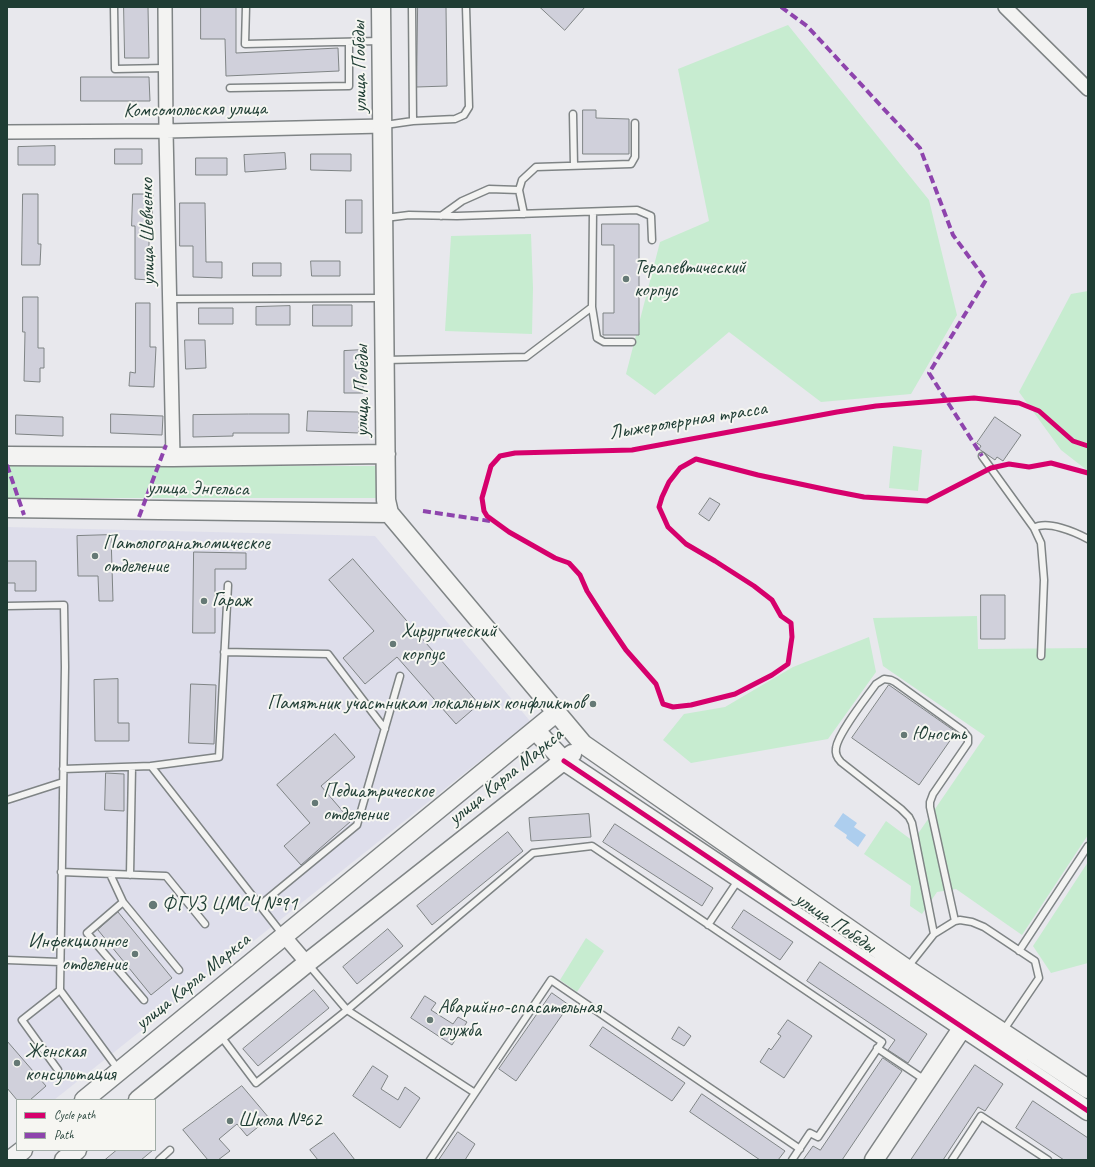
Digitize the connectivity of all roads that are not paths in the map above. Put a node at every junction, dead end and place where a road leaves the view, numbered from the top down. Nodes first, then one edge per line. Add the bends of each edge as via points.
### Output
1 (114, 7) edge
2 (165, 7) edge
3 (246, 7) edge
4 (381, 7) edge
5 (412, 7) edge
6 (466, 7) edge
7 (1005, 7) edge
8 (381, 41) junction
9 (349, 42) junction
10 (165, 68) junction
11 (230, 88) dead end
12 (1088, 89) edge
13 (573, 114) dead end
14 (412, 121) junction
15 (635, 123) dead end
16 (383, 126) junction
17 (166, 131) junction
18 (7, 132) edge
19 (574, 166) junction
20 (519, 190) junction
21 (593, 212) junction
22 (524, 214) junction
23 (441, 216) junction
24 (384, 218) junction
25 (652, 240) dead end
26 (384, 298) junction
27 (169, 299) junction
28 (592, 307) junction
29 (632, 342) dead end
30 (385, 360) junction
31 (386, 454) junction
32 (7, 456) edge
33 (982, 456) dead end
34 (173, 457) junction
35 (7, 508) edge
36 (388, 513) junction
37 (1034, 528) junction
38 (1088, 539) edge
39 (228, 585) dead end
40 (7, 606) edge
41 (224, 652) junction
42 (1041, 656) dead end
43 (400, 676) dead end
44 (557, 712) junction
45 (385, 729) junction
46 (536, 731) junction
47 (583, 744) junction
48 (564, 761) junction
49 (152, 766) junction
50 (132, 767) junction
51 (63, 769) junction
52 (63, 782) junction
53 (7, 800) edge
54 (1088, 846) edge
55 (61, 872) junction
56 (110, 874) junction
57 (130, 875) junction
58 (740, 878) junction
59 (123, 902) junction
60 (260, 905) junction
61 (955, 921) junction
62 (205, 924) dead end
63 (708, 925) junction
64 (934, 934) junction
65 (284, 936) junction
66 (1019, 951) junction
67 (7, 960) edge
68 (60, 962) junction
69 (307, 963) junction
70 (906, 969) junction
71 (179, 970) dead end
72 (60, 990) junction
73 (144, 1000) dead end
74 (347, 1010) junction
75 (973, 1012) junction
76 (963, 1027) junction
77 (1002, 1033) junction
78 (219, 1034) junction
79 (877, 1048) junction
80 (58, 1070) dead end
81 (119, 1071) junction
82 (927, 1081) junction
83 (1088, 1089) edge
84 (475, 1093) junction
85 (85, 1099) edge
86 (139, 1099) edge
87 (1088, 1111) edge
88 (800, 1148) junction
89 (170, 1150) dead end
90 (76, 1151) edge
91 (64, 1160) edge
92 (159, 1160) edge
93 (430, 1160) edge
94 (792, 1160) edge
95 (874, 1160) edge
96 (952, 1160) edge
97 (1048, 1160) edge

1 - 10 lane via 115,69
2 - 10 street, улица Шевченко
3 - 9 lane via 245,44
4 - 8 main road, улица Победы
5 - 14 lane
6 - 14 lane via 469,107 464,115 455,119
7 - 12 street
8 - 9 lane
8 - 16 main road, улица Победы
9 - 11 lane via 349,86
10 - 17 street, улица Шевченко
13 - 19 lane
14 - 16 lane
15 - 19 lane via 635,157 632,164
16 - 17 street, Комсомольская улица
16 - 24 main road, улица Победы
17 - 18 street, Комсомольская улица
17 - 27 street, улица Шевченко
19 - 20 lane via 536,167 522,180
20 - 22 lane
20 - 23 lane via 489,189 462,201
21 - 22 lane
21 - 25 lane via 637,210 651,216
21 - 28 lane
22 - 23 lane
23 - 24 lane via 409,215
24 - 26 main road, улица Победы
26 - 27 lane
26 - 30 main road, улица Победы
27 - 34 street, улица Шевченко
28 - 29 lane via 597,338 604,342
28 - 30 lane via 526,357
30 - 31 main road, улица Победы
31 - 34 main road, улица Энгельса
31 - 36 main road, улица Победы
32 - 34 main road, улица Энгельса
33 - 37 lane
35 - 36 main road, улица Энгельса
36 - 44 main road, улица Победы
37 - 38 lane via 1059,527
37 - 42 lane via 1041,543 1044,580
39 - 41 lane
40 - 51 lane via 64,605
41 - 45 lane via 328,654
41 - 49 lane via 219,757
43 - 45 lane
44 - 46 main road
44 - 47 main road, улица Победы
45 - 60 lane via 357,824
46 - 48 main road, улица Победы
46 - 65 main road, улица Карла Маркса
47 - 48 main road, улица Карла Маркса
47 - 70 main road, улица Победы
48 - 58 main road, улица Победы
48 - 69 main road, улица Карла Маркса
49 - 50 lane
49 - 60 lane
50 - 51 lane
50 - 57 lane
51 - 52 lane
52 - 53 lane
52 - 55 lane
54 - 66 lane
55 - 56 lane
55 - 68 lane
56 - 57 lane
56 - 59 lane
57 - 62 lane via 166,876
58 - 63 lane
58 - 76 main road, улица Победы
59 - 71 lane
59 - 73 lane via 88,933
60 - 65 lane
61 - 64 lane
61 - 64 lane via 930,802 968,743 968,737 895,682 884,679 876,684 839,736 835,750 841,762 910,817
61 - 66 lane via 972,922 984,927
63 - 74 lane via 592,846 533,853
63 - 79 lane via 882,1042
64 - 70 lane
65 - 69 street
65 - 81 main road, улица Карла Маркса
66 - 77 lane via 1034,961 1039,978
67 - 68 lane
68 - 72 lane
69 - 74 lane
69 - 78 main road, улица Карла Маркса
70 - 75 main road, улица Победы
72 - 80 lane via 22,1020
72 - 81 lane
74 - 78 lane via 256,1083
74 - 84 lane
75 - 76 main road
75 - 77 main road, улица Победы
76 - 82 main road
76 - 87 main road, улица Победы
77 - 83 main road, улица Победы
78 - 86 main road, улица Карла Маркса
79 - 82 lane
79 - 88 lane via 818,1137 810,1133
81 - 85 main road, улица Карла Маркса
82 - 95 main road
84 - 88 lane via 551,980
84 - 93 lane
88 - 94 lane
89 - 92 lane
90 - 91 main road
96 - 97 lane via 981,1116

